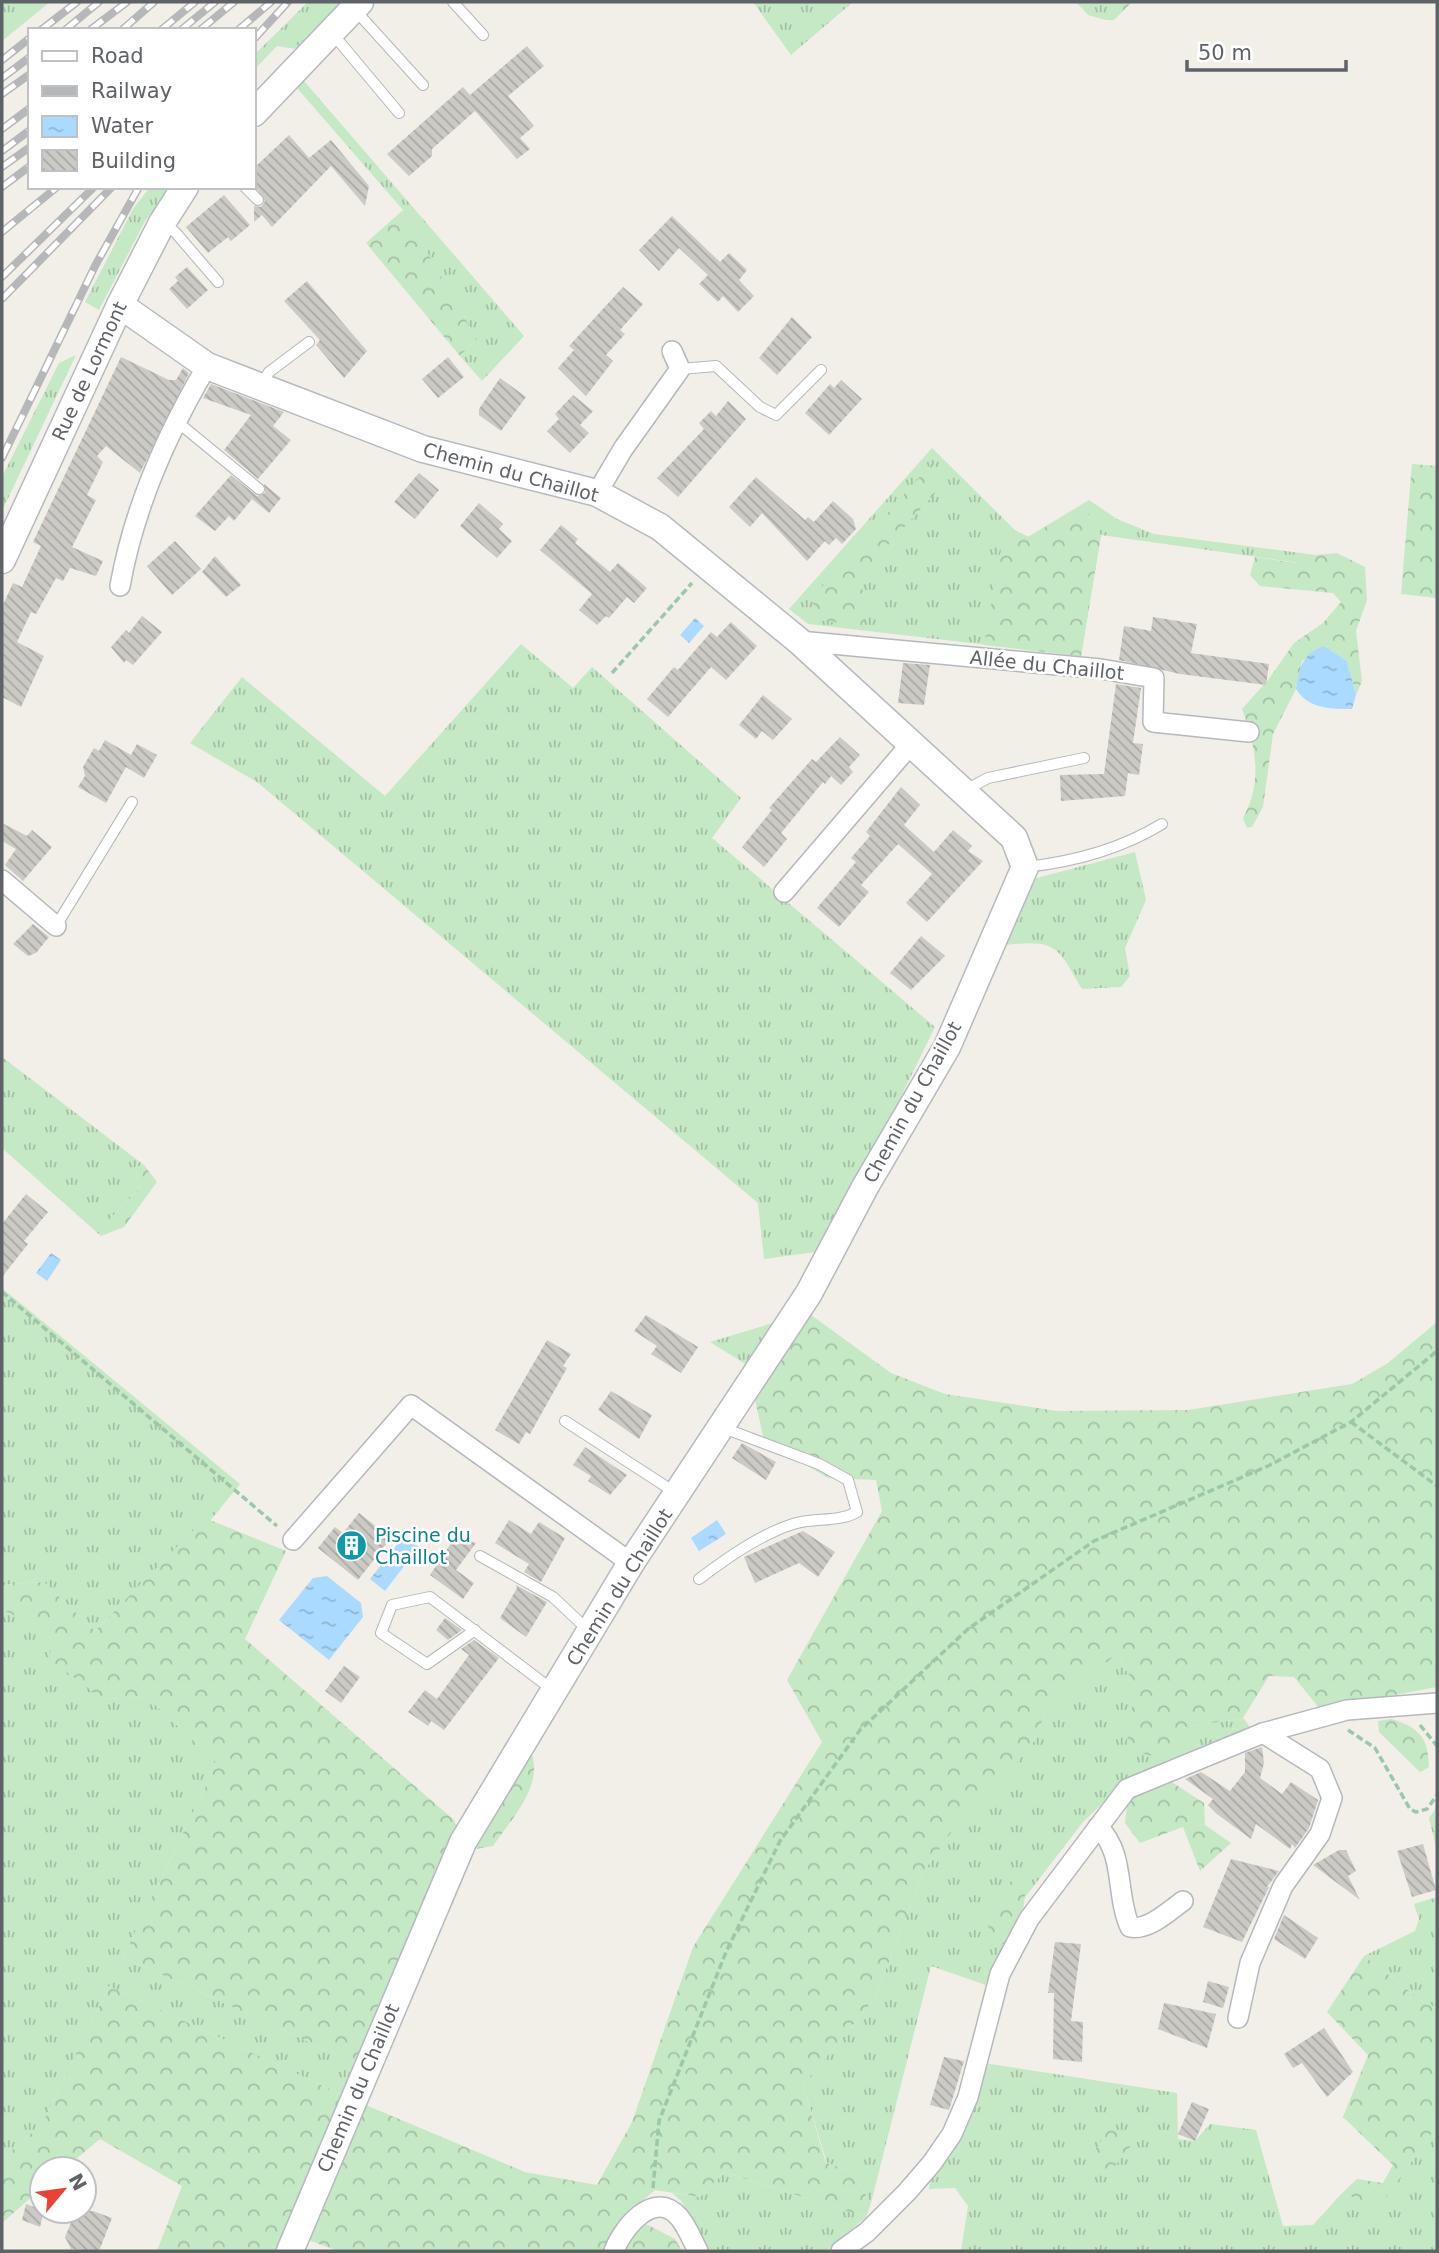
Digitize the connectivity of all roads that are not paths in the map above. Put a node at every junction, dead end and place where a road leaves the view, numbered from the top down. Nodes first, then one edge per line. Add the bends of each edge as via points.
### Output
1 (453, 2) edge
2 (357, 5) edge
3 (331, 33) junction
4 (483, 35) dead end
5 (423, 85) dead end
6 (256, 111) edge
7 (399, 113) dead end
8 (184, 189) edge
9 (247, 189) edge
10 (258, 200) dead end
11 (162, 223) junction
12 (218, 282) dead end
13 (120, 305) junction
14 (309, 342) dead end
15 (676, 360) joint
16 (207, 366) junction
17 (821, 370) dead end
18 (261, 387) junction
19 (175, 420) junction
20 (259, 489) dead end
21 (597, 493) junction
22 (2, 560) edge
23 (120, 586) dead end
24 (799, 641) junction
25 (1249, 732) dead end
26 (910, 745) junction
27 (1084, 758) dead end
28 (962, 791) junction
29 (132, 802) dead end
30 (1162, 824) dead end
31 (1025, 867) junction
32 (2, 880) edge
33 (784, 892) dead end
34 (56, 926) joint
35 (565, 1421) dead end
36 (721, 1427) junction
37 (677, 1494) junction
38 (293, 1539) road end
39 (480, 1556) dead end
40 (631, 1563) junction
41 (699, 1579) dead end
42 (475, 1630) junction
43 (590, 1632) junction
44 (554, 1691) junction
45 (1437, 1703) edge
46 (1263, 1733) junction
47 (1098, 1826) junction
48 (1183, 1901) dead end
49 (1238, 2018) dead end
50 (290, 2251) edge
51 (614, 2251) edge
52 (698, 2251) edge
53 (841, 2251) edge

1 - 4 lane
2 - 3 street
2 - 5 lane
3 - 6 street
3 - 7 lane
8 - 11 street, Rue de Lormont
9 - 10 lane
11 - 12 lane
11 - 13 street, Rue de Lormont
13 - 16 street, Chemin du Chaillot
13 - 22 street, Rue de Lormont
14 - 18 lane via 269,372
15 - 17 lane via 716,366 760,407 776,415
15 - 21 street
16 - 18 street, Chemin du Chaillot
16 - 19 street
18 - 21 street, Chemin du Chaillot via 423,449
19 - 20 lane
19 - 23 street via 143,501
21 - 24 street, Chemin du Chaillot via 660,527
24 - 25 street, Allée du Chaillot via 1154,678 1153,722
24 - 26 street, Chemin du Chaillot
26 - 28 street, Chemin du Chaillot
26 - 33 street
27 - 28 lane via 988,778
28 - 31 street, Chemin du Chaillot via 1014,838
29 - 34 lane
30 - 31 lane via 1137,839 1072,862
31 - 36 street, Chemin du Chaillot via 947,1047 809,1293
32 - 34 street
35 - 37 lane
36 - 37 street, Chemin du Chaillot
36 - 41 lane via 819,1464 848,1480 857,1512 846,1518 794,1523 739,1550
37 - 40 street, Chemin du Chaillot
38 - 40 street via 411,1405
39 - 43 lane via 553,1597
40 - 43 street, Chemin du Chaillot
42 - 42 lane via 429,1597 392,1605 382,1633 428,1664
42 - 44 lane
43 - 44 street, Chemin du Chaillot
44 - 50 street, Chemin du Chaillot via 463,1842
45 - 46 street via 1347,1710
46 - 47 street via 1127,1789
46 - 49 street via 1320,1769 1332,1798 1320,1834 1283,1886 1256,1950
47 - 48 street via 1109,1837 1118,1865 1130,1927 1149,1924
47 - 53 street via 1029,1919 1000,1974 968,2097 952,2134 907,2192
51 - 52 street via 624,2228 637,2215 668,2209 679,2216

